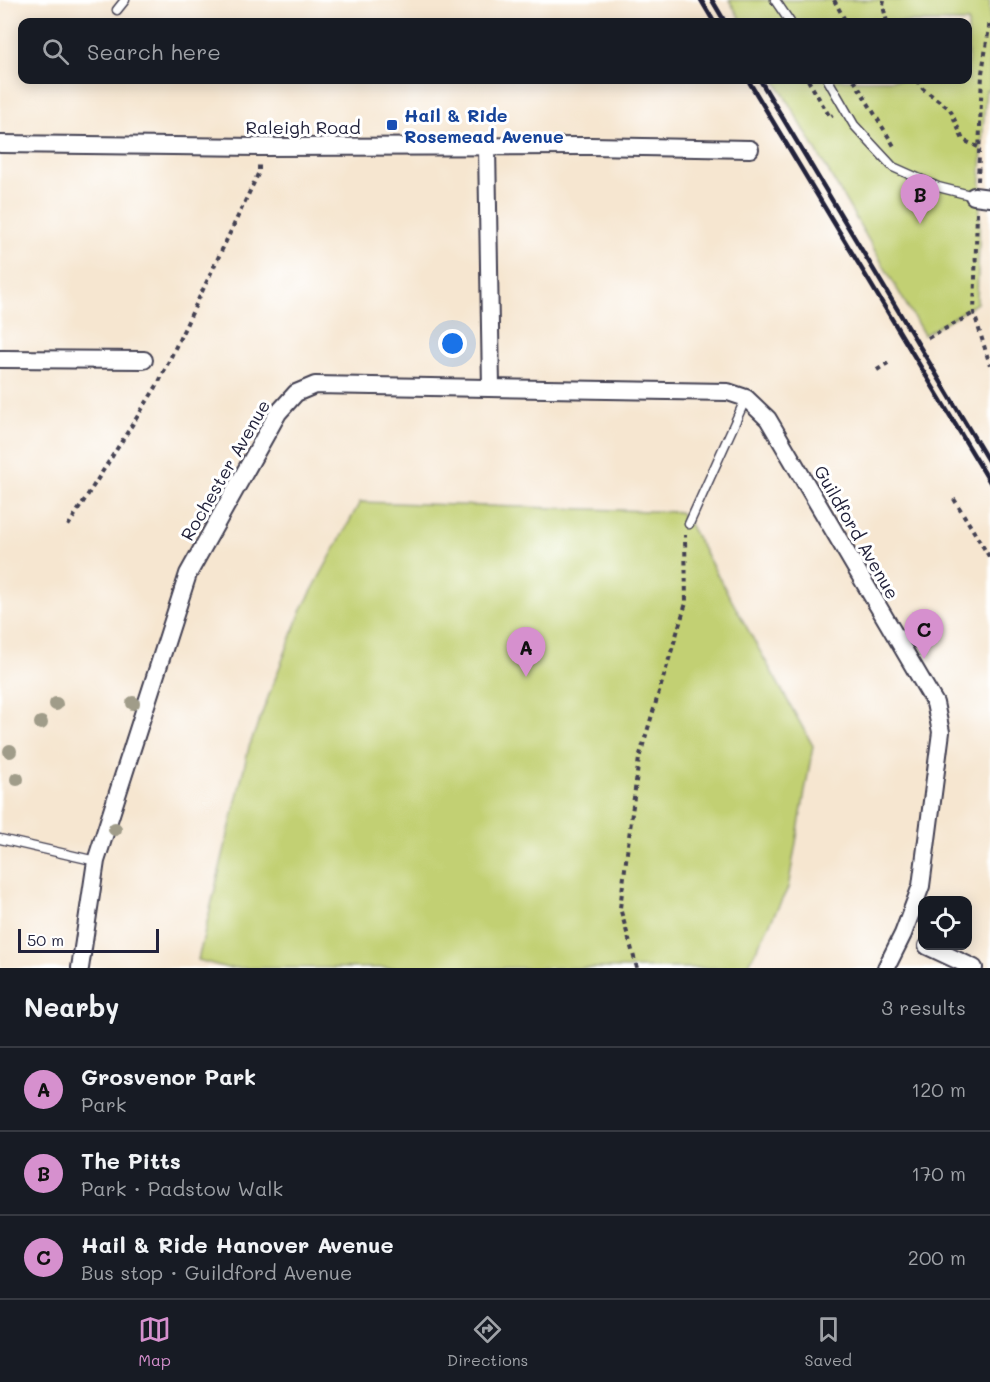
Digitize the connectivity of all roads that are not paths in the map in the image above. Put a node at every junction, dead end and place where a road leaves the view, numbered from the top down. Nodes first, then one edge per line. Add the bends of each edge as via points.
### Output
1 (125, 0) edge
2 (775, 0) edge
3 (117, 10) dead end
4 (787, 18) edge
5 (830, 84) edge
6 (0, 144) edge
7 (487, 147) junction
8 (750, 149) dead end
9 (982, 197) edge
10 (0, 359) edge
11 (144, 360) dead end
12 (491, 387) junction
13 (746, 398) junction
14 (689, 524) road end
15 (0, 839) edge
16 (96, 861) junction
17 (903, 934) junction
18 (918, 941) edge
19 (937, 950) edge
20 (80, 968) edge
21 (885, 968) edge
22 (974, 968) edge

1 - 3 lane
2 - 4 lane
5 - 9 lane via 854,125 893,167 938,187
6 - 7 street, Raleigh Road
7 - 8 street, Raleigh Road
7 - 12 street
10 - 11 street
12 - 13 street, Rochester Avenue via 728,392
12 - 16 street, Rochester Avenue via 315,385 296,393 278,413 188,574
13 - 14 lane
13 - 17 street, Guildford Avenue via 768,419 934,703 941,732 921,886
15 - 16 lane
16 - 20 street, Rochester Avenue
17 - 18 street
17 - 21 street, Guildford Avenue
19 - 22 street

